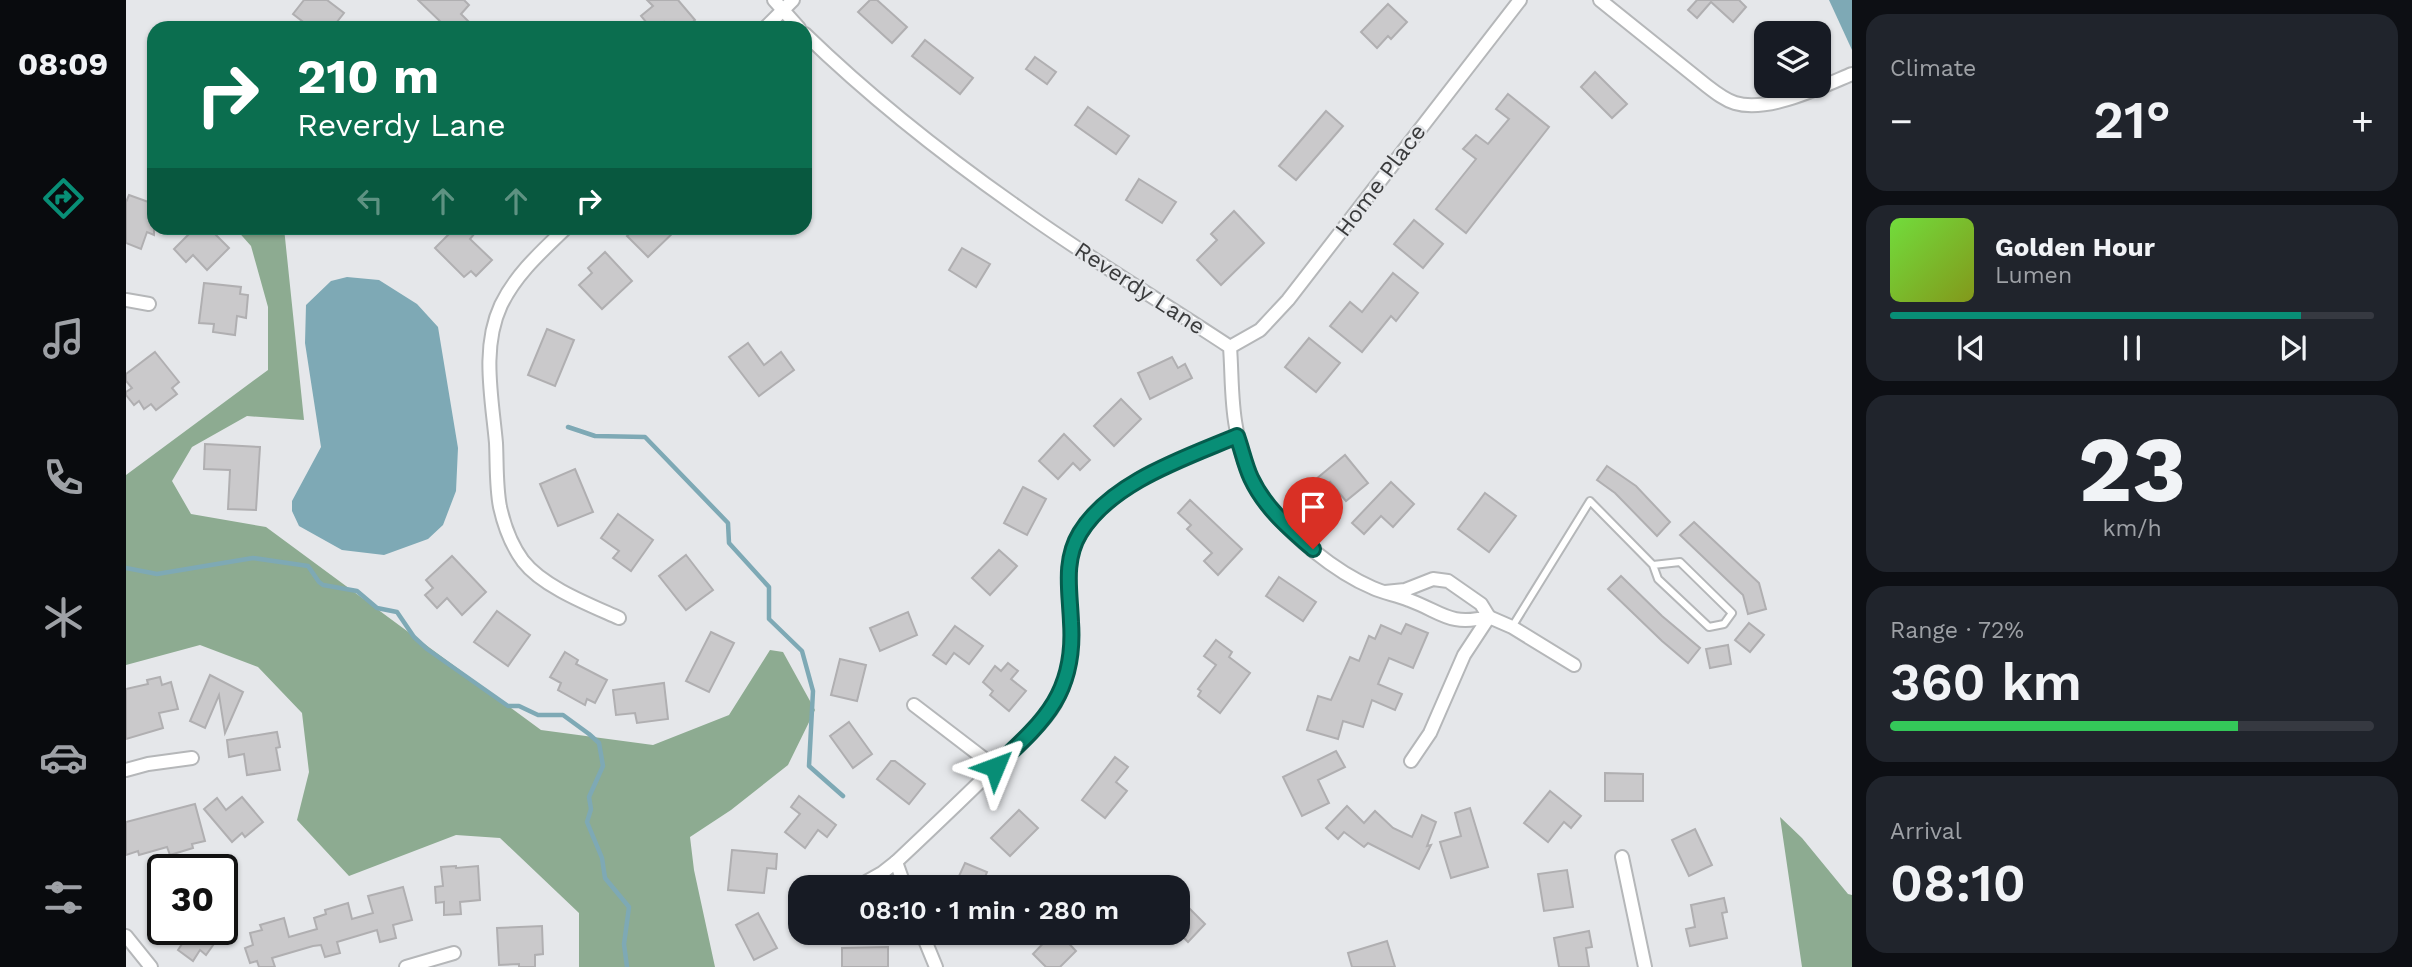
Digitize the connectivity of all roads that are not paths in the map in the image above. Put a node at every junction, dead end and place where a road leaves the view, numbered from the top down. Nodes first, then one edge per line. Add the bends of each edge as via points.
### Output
1 (793, 0) edge
2 (1520, 0) edge
3 (1600, 0) edge
4 (778, 5) edge
5 (769, 21) edge
6 (793, 21) edge
7 (812, 40) edge
8 (1852, 74) edge
9 (555, 235) edge
10 (126, 300) edge
11 (149, 304) dead end
12 (1230, 347) junction
13 (1237, 436) junction
14 (1653, 565) junction
15 (1385, 592) junction
16 (1489, 617) junction
17 (619, 618) dead end
18 (1512, 627) junction
19 (1574, 665) dead end
20 (914, 705) dead end
21 (192, 758) dead end
22 (1411, 761) dead end
23 (995, 767) junction
24 (126, 770) edge
25 (1622, 857) dead end
26 (896, 862) junction
27 (878, 875) edge
28 (901, 875) edge
29 (126, 936) edge
30 (927, 945) edge
31 (454, 953) dead end
32 (151, 967) edge
33 (406, 967) edge
34 (936, 967) edge
35 (1645, 967) edge

1 - 4 street
2 - 12 street, Home Place via 1288,300 1259,330
3 - 8 street via 1707,86 1739,104 1772,103
4 - 5 street
4 - 6 street
7 - 12 street, Reverdy Lane via 969,172
9 - 17 street via 516,278 492,334 489,391 500,506 509,537 532,570
10 - 11 street
12 - 13 street, Reverdy Lane
13 - 15 street, Reverdy Lane via 1250,477 1285,524 1325,559
13 - 23 street via 1166,465 1107,503 1081,532 1070,559 1072,642 1063,686 1047,715
14 - 14 lane via 1658,579 1709,627 1724,624 1732,613 1680,562
14 - 18 lane via 1590,501
15 - 16 street, Reverdy Lane via 1466,622
15 - 16 street, Reverdy Lane via 1433,579 1448,581 1481,604
16 - 18 street, Reverdy Lane
16 - 22 street via 1464,655 1430,733
18 - 19 street, Reverdy Lane
20 - 23 street
21 - 24 street
23 - 26 street
25 - 35 street
26 - 27 street
26 - 28 street
29 - 32 street
30 - 34 street
31 - 33 street

